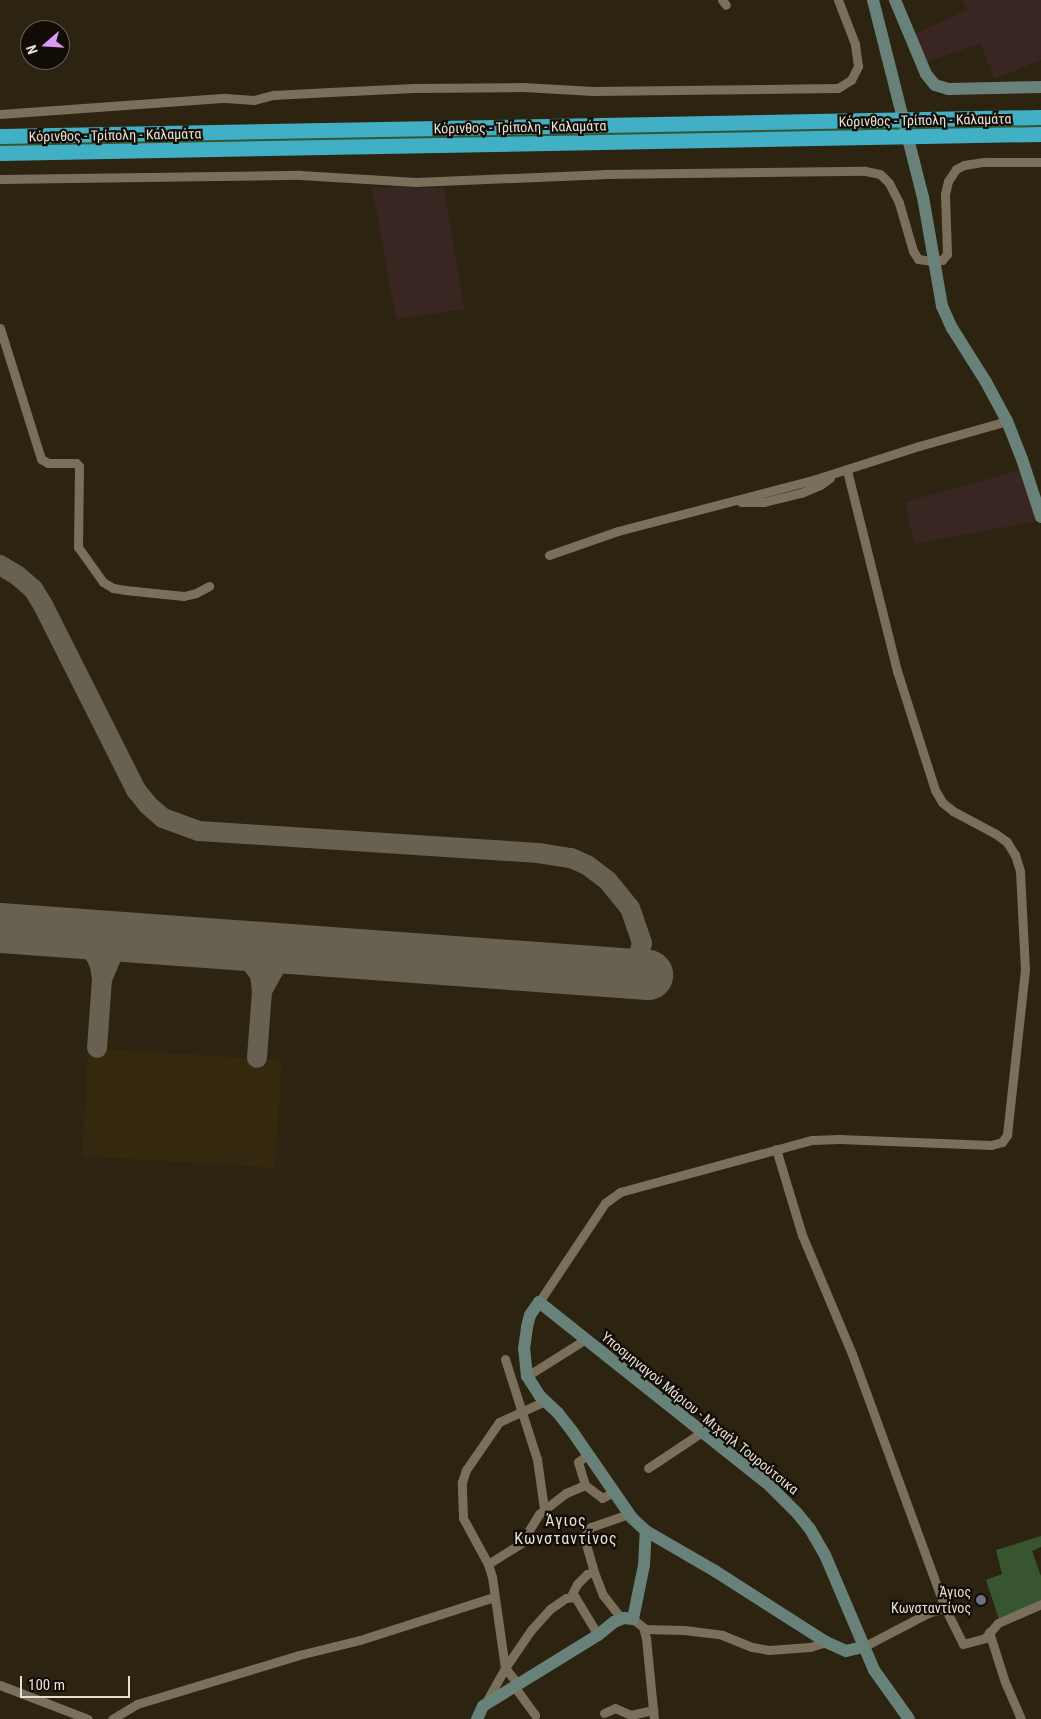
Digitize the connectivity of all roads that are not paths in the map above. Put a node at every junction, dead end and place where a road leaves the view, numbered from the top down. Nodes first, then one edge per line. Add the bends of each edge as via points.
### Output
1 (838, 0) edge
2 (873, 0) edge
3 (895, 0) edge
4 (1041, 87) edge
5 (0, 114) edge
6 (1041, 117) edge
7 (426, 120) dead end
8 (534, 120) dead end
9 (592, 126) junction
10 (373, 130) junction
11 (1041, 134) edge
12 (0, 136) edge
13 (537, 144) junction
14 (379, 146) junction
15 (522, 149) dead end
16 (0, 153) edge
17 (399, 155) dead end
18 (1041, 162) edge
19 (0, 179) edge
20 (932, 261) junction
21 (0, 328) edge
22 (1007, 421) junction
23 (847, 471) junction
24 (1041, 517) edge
25 (549, 555) dead end
26 (209, 586) dead end
27 (776, 1149) junction
28 (539, 1302) junction
29 (586, 1339) junction
30 (505, 1359) dead end
31 (527, 1376) junction
32 (545, 1401) junction
33 (522, 1411) junction
34 (702, 1432) junction
35 (587, 1455) junction
36 (648, 1468) dead end
37 (585, 1485) junction
38 (614, 1492) junction
39 (544, 1509) junction
40 (628, 1514) junction
41 (646, 1531) junction
42 (488, 1564) junction
43 (594, 1572) junction
44 (571, 1596) junction
45 (494, 1597) junction
46 (1041, 1604) edge
47 (945, 1608) junction
48 (627, 1619) junction
49 (644, 1629) junction
50 (989, 1632) junction
51 (598, 1635) junction
52 (826, 1642) junction
53 (863, 1647) junction
54 (505, 1668) junction
55 (0, 1685) edge
56 (516, 1685) junction
57 (483, 1706) junction
58 (604, 1713) dead end
59 (653, 1714) edge
60 (535, 1715) dead end
61 (88, 1719) edge
62 (112, 1719) edge
63 (477, 1719) edge
64 (909, 1719) edge
65 (1021, 1719) edge

1 - 5 street via 855,44 858,66 851,80 838,88 593,92 523,87 414,88
2 - 20 street via 915,160 927,215
3 - 4 street via 926,74 935,85 948,89
6 - 9 highway, Κόρινθος - Τρίπολη - Καλαμάτα
7 - 10 highway
8 - 9 highway
9 - 10 highway, Κόρινθος - Τρίπολη - Καλαμάτα
10 - 12 highway, Κόρινθος - Τρίπολη - Καλαμάτα
11 - 13 highway, Κόρινθος - Τρίπολη - Καλαμάτα
13 - 14 highway, Κόρινθος - Τρίπολη - Καλαμάτα
13 - 15 highway
14 - 16 highway, Κόρινθος - Τρίπολη - Καλαμάτα
14 - 17 highway
18 - 20 street via 984,162 964,165 956,170 944,194 947,254 942,260
19 - 20 street via 300,175 416,182 603,174 865,171 880,174 890,183 913,252 918,258
20 - 22 street via 946,317
21 - 26 street via 41,459 48,463 76,463 79,466 78,547 103,582 113,588 184,596
22 - 23 street via 891,454
22 - 24 street
23 - 25 street via 618,531
23 - 27 street via 897,672 934,790 953,811 1002,838 1018,862 1022,885 1025,970 1011,1107 1007,1135 1002,1142 994,1144 827,1139
27 - 28 street via 614,1195 605,1203
27 - 47 street via 802,1235 862,1379
28 - 29 street, Υποσμηναγού Μάριου - Μιχαήλ Τουρούτσικα
28 - 31 street via 527,1326 524,1349
29 - 31 street
29 - 34 street, Υποσμηναγού Μάριου - Μιχαήλ Τουρούτσικα
30 - 33 street
31 - 32 street
32 - 33 street
32 - 35 street via 572,1431
33 - 39 street via 537,1459
33 - 42 street via 499,1422 466,1470 462,1482 463,1518
34 - 36 street
34 - 53 street, Υποσμηναγού Μάριου - Μιχαήλ Τουρούτσικα via 770,1486 810,1529 828,1562
35 - 37 street via 578,1462
35 - 38 street
37 - 38 street via 602,1498
37 - 39 street via 566,1493
38 - 40 street
39 - 42 street via 532,1522 521,1543
40 - 41 street
40 - 43 street via 591,1527 586,1532
41 - 48 street via 644,1565
41 - 52 street
42 - 45 street
43 - 44 street via 577,1584
43 - 48 street via 603,1595
44 - 51 street via 575,1597
44 - 54 street via 543,1616
45 - 54 street
45 - 62 street via 360,1640 137,1704
46 - 50 street via 998,1623
47 - 50 street via 964,1645 985,1638
47 - 53 street via 928,1613
48 - 49 street
48 - 51 street
49 - 52 street via 722,1635 769,1650 810,1647
49 - 59 street
50 - 65 street
51 - 56 street
52 - 53 street via 846,1651
53 - 64 street, Υποσμηναγού Μάριου - Μιχαήλ Τουρούτσικα via 877,1676
54 - 56 street
54 - 57 street
55 - 61 street
56 - 57 street
56 - 60 street
57 - 63 street
58 - 59 street via 615,1708 631,1715

